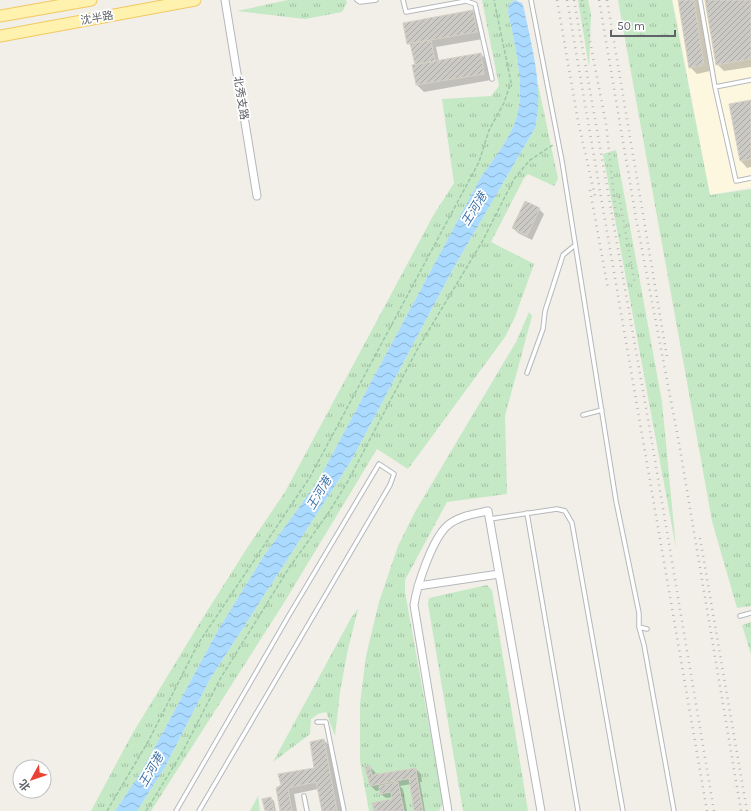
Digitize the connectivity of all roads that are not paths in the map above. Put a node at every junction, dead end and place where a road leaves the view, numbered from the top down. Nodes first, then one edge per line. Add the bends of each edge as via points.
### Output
1 (92, 0) edge
2 (195, 0) edge
3 (226, 0) edge
4 (357, 0) edge
5 (376, 0) edge
6 (403, 0) edge
7 (531, 0) edge
8 (700, 0) edge
9 (0, 16) edge
10 (0, 36) edge
11 (492, 79) dead end
12 (751, 80) edge
13 (715, 86) junction
14 (751, 178) edge
15 (256, 196) dead end
16 (574, 246) junction
17 (527, 373) dead end
18 (602, 410) junction
19 (583, 415) dead end
20 (527, 514) junction
21 (490, 519) junction
22 (499, 574) junction
23 (418, 586) junction
24 (751, 613) edge
25 (740, 616) dead end
26 (639, 627) junction
27 (647, 629) dead end
28 (317, 722) dead end
29 (304, 796) dead end
30 (176, 811) edge
31 (199, 811) edge
32 (306, 811) edge
33 (344, 811) edge
34 (448, 811) edge
35 (541, 811) edge
36 (578, 811) edge
37 (623, 811) edge
38 (674, 811) edge

1 - 9 main road, 沈半路
2 - 10 main road, 沈半路
3 - 15 street, 北秀支路
4 - 5 lane
6 - 11 lane via 406,12 466,1 475,4
7 - 16 lane via 558,142
8 - 13 lane
12 - 13 lane
13 - 14 lane via 736,181
16 - 17 lane via 563,255 545,311 543,329
16 - 18 lane
18 - 19 lane
18 - 26 lane via 616,501 639,613
20 - 21 lane
20 - 36 lane
20 - 37 lane via 557,509 565,511 572,523
21 - 22 street
21 - 23 street via 488,511 461,518 448,525 436,540
22 - 23 street
22 - 35 street
23 - 34 street via 414,605
24 - 25 lane
26 - 27 lane
26 - 38 lane
28 - 33 lane via 326,722
29 - 32 lane
30 - 31 lane via 379,464 394,474 390,485

